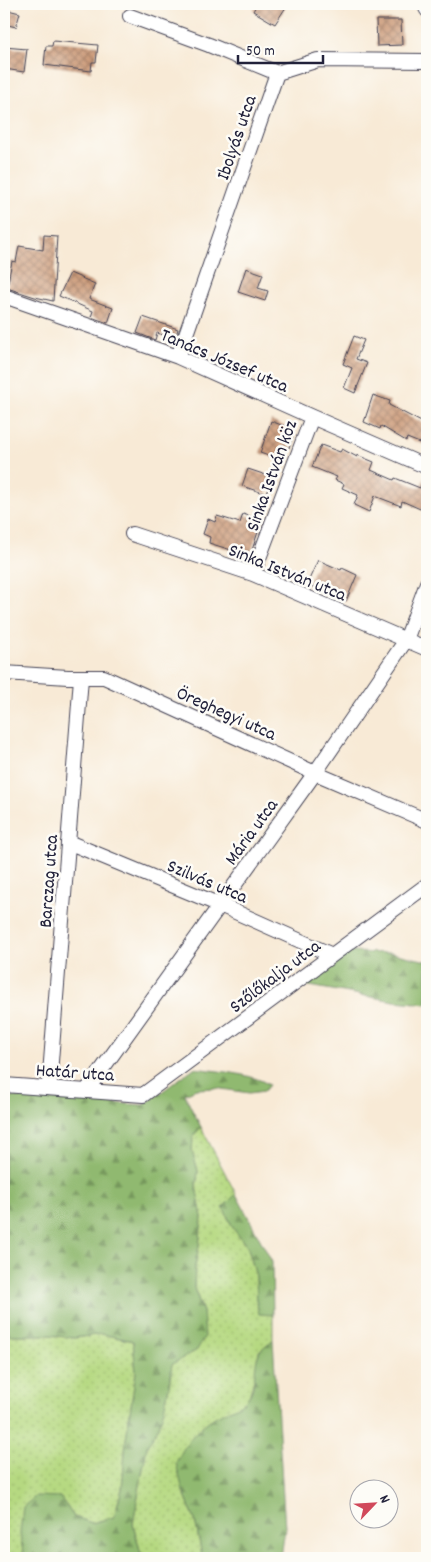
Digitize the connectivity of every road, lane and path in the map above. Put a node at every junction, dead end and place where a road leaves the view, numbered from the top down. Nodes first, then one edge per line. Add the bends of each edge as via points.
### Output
1 (424, 4) edge
2 (427, 10) edge
3 (130, 16) dead end
4 (427, 61) edge
5 (277, 73) junction
6 (4, 296) edge
7 (178, 357) junction
8 (312, 417) junction
9 (427, 467) edge
10 (132, 534) dead end
11 (253, 574) junction
12 (427, 583) edge
13 (406, 640) junction
14 (427, 649) edge
15 (4, 673) edge
16 (81, 678) junction
17 (315, 773) junction
18 (427, 821) edge
19 (68, 842) junction
20 (427, 885) edge
21 (220, 905) junction
22 (332, 955) junction
23 (4, 1085) edge
24 (49, 1087) junction
25 (87, 1090) junction
26 (143, 1095) joint

1 - 2 street
3 - 5 street
4 - 5 street via 318,60
5 - 7 street, Ibolyás utca
6 - 7 street, Tanács József utca
7 - 8 street, Tanács József utca
8 - 9 street, Tanács József utca
8 - 11 street, Sinka István köz
10 - 11 street, Sinka István utca
11 - 13 street, Sinka István utca
12 - 13 street, Mária utca
13 - 14 street, Sinka István utca
13 - 17 street, Mária utca
15 - 16 street, Öreghegyi utca
16 - 17 street, Öreghegyi utca via 104,677
16 - 19 street, Barczag utca
17 - 18 street, Öreghegyi utca
17 - 21 street, Mária utca
19 - 21 street, Szilvás utca
19 - 24 street, Barczag utca
20 - 22 street, Szőlőkalja utca
21 - 22 street, Szilvás utca
21 - 25 street, Mária utca
22 - 26 street, Szőlőkalja utca
23 - 24 street, Határ utca
24 - 25 street, Határ utca
25 - 26 street, Határ utca

